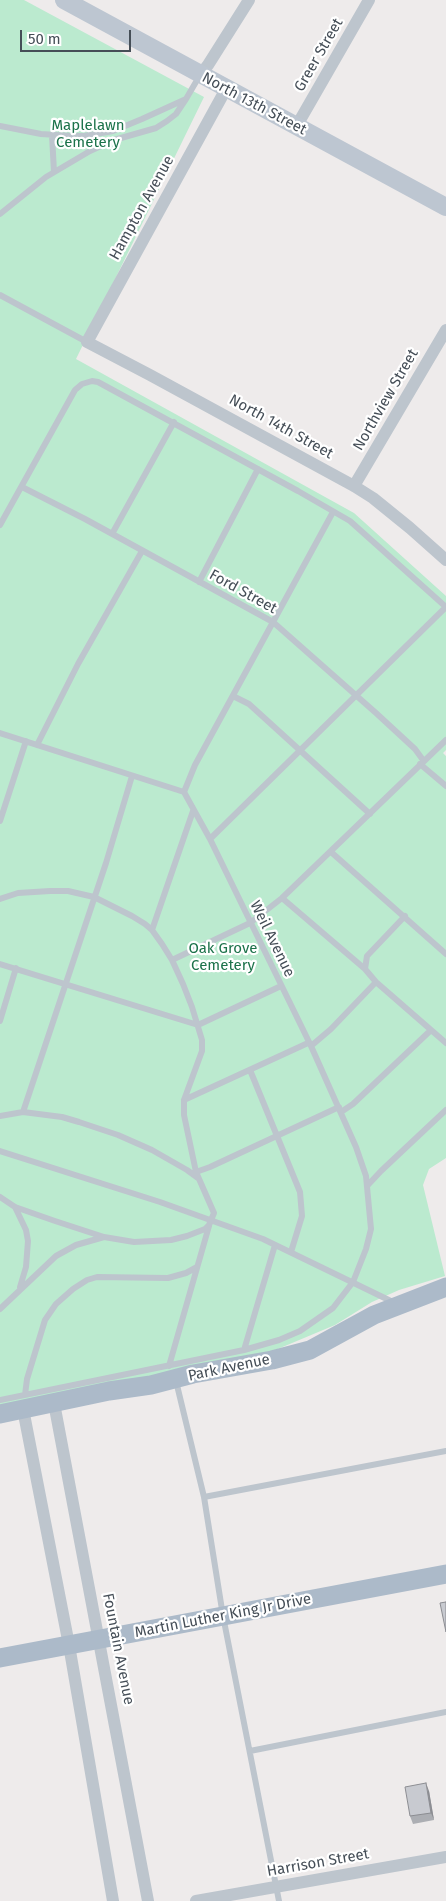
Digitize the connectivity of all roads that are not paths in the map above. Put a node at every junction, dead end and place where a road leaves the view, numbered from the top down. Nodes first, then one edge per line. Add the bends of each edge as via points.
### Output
1 (64, 0) edge
2 (249, 0) edge
3 (369, 0) edge
4 (200, 75) junction
5 (226, 89) junction
6 (186, 98) junction
7 (0, 126) edge
8 (296, 127) junction
9 (52, 135) junction
10 (54, 172) junction
11 (446, 207) edge
12 (0, 214) edge
13 (0, 295) edge
14 (446, 330) edge
15 (87, 342) junction
16 (174, 422) junction
17 (258, 469) junction
18 (354, 486) junction
19 (22, 487) junction
20 (333, 512) junction
21 (0, 525) edge
22 (112, 534) junction
23 (142, 551) junction
24 (446, 560) edge
25 (199, 582) junction
26 (446, 607) edge
27 (273, 622) junction
28 (356, 695) junction
29 (233, 696) junction
30 (0, 733) edge
31 (446, 740) edge
32 (26, 741) junction
33 (37, 745) junction
34 (300, 750) junction
35 (421, 762) junction
36 (132, 776) junction
37 (446, 786) edge
38 (184, 792) junction
39 (193, 811) junction
40 (370, 814) junction
41 (0, 822) edge
42 (210, 839) junction
43 (331, 852) junction
44 (94, 897) junction
45 (282, 898) junction
46 (0, 899) edge
47 (405, 916) junction
48 (250, 923) junction
49 (152, 930) junction
50 (446, 954) edge
51 (172, 960) junction
52 (0, 964) edge
53 (16, 968) junction
54 (365, 969) junction
55 (376, 982) junction
56 (66, 985) junction
57 (281, 986) junction
58 (0, 1021) edge
59 (198, 1025) junction
60 (430, 1031) junction
61 (446, 1043) edge
62 (309, 1045) junction
63 (250, 1070) junction
64 (184, 1100) junction
65 (340, 1110) junction
66 (446, 1110) edge
67 (23, 1112) junction
68 (0, 1116) edge
69 (276, 1136) junction
70 (0, 1151) edge
71 (197, 1175) junction
72 (367, 1186) junction
73 (0, 1197) edge
74 (15, 1207) junction
75 (210, 1222) junction
76 (104, 1237) junction
77 (275, 1245) junction
78 (291, 1252) junction
79 (197, 1268) junction
80 (353, 1282) junction
81 (446, 1287) edge
82 (19, 1291) junction
83 (397, 1304) junction
84 (0, 1308) edge
85 (244, 1350) junction
86 (172, 1373) junction
87 (0, 1400) edge
88 (24, 1402) junction
89 (54, 1403) junction
90 (0, 1414) edge
91 (446, 1451) edge
92 (204, 1497) junction
93 (446, 1574) edge
94 (223, 1616) junction
95 (100, 1639) junction
96 (69, 1645) junction
97 (0, 1658) edge
98 (446, 1712) edge
99 (250, 1751) junction
100 (446, 1857) edge
101 (276, 1887) junction
102 (113, 1901) edge
103 (148, 1901) edge
104 (196, 1901) edge
105 (279, 1901) edge

1 - 4 main road, North 13th Street
2 - 4 street
3 - 8 street, Greer Street
4 - 5 main road, North 13th Street
4 - 6 lane
5 - 8 main road, North 13th Street
5 - 15 street, Hampton Avenue
6 - 9 lane via 113,130 84,136
6 - 10 lane via 176,114 156,128 103,144
7 - 9 lane
8 - 11 main road, North 13th Street
9 - 10 lane
10 - 12 lane
13 - 15 lane
14 - 18 street, Northview Street
15 - 18 street, North 14th Street
16 - 17 lane
16 - 19 lane via 106,385 92,381 82,384 75,390
16 - 22 lane
17 - 20 lane
17 - 25 lane
18 - 24 street, North 14th Street via 373,498
19 - 21 lane
19 - 22 lane, Ford Street
20 - 26 lane via 356,526
20 - 27 lane
22 - 23 lane, Ford Street
23 - 25 lane, Ford Street
23 - 33 lane
25 - 27 lane, Ford Street
26 - 28 lane
27 - 28 lane, Ford Street
27 - 29 lane
28 - 34 lane
28 - 35 lane, Ford Street via 414,749
29 - 34 lane via 250,704
29 - 38 lane
30 - 32 lane
31 - 35 lane
32 - 33 lane
32 - 41 lane
33 - 36 lane
34 - 40 lane
34 - 42 lane
35 - 37 lane, Ford Street
35 - 40 lane
36 - 38 lane
36 - 44 lane
38 - 39 lane, Weil Avenue
39 - 42 lane, Weil Avenue
39 - 49 lane
40 - 43 lane
42 - 48 lane, Weil Avenue
43 - 45 lane
43 - 47 lane
44 - 46 lane via 50,891 18,893
44 - 49 lane
44 - 56 lane
45 - 48 lane
45 - 54 lane
47 - 50 lane
47 - 54 lane via 367,956
48 - 51 lane
48 - 57 lane, Weil Avenue
49 - 51 lane
51 - 59 lane
52 - 53 lane
53 - 56 lane
53 - 58 lane
54 - 55 lane
55 - 60 lane
55 - 62 lane via 331,1029
56 - 59 lane
56 - 67 lane
57 - 59 lane
57 - 62 lane, Weil Avenue
59 - 64 lane via 202,1051
60 - 61 lane
60 - 65 lane via 361,1097
62 - 63 lane
62 - 65 lane, Weil Avenue
63 - 64 lane
63 - 69 lane
64 - 71 lane via 184,1115
65 - 69 lane
65 - 72 lane, Weil Avenue via 362,1161
66 - 72 lane via 380,1170
67 - 68 lane
67 - 71 lane via 62,1117 118,1135
69 - 71 lane
69 - 78 lane via 294,1173 302,1199 302,1216
70 - 75 lane
71 - 75 lane via 214,1213
72 - 80 lane, Weil Avenue via 370,1229
73 - 74 lane
74 - 76 lane
74 - 82 lane via 28,1241 26,1267
75 - 76 lane via 205,1229 170,1240 134,1242
75 - 77 lane
75 - 79 lane
76 - 82 lane via 76,1245 56,1256
77 - 78 lane
77 - 85 lane
78 - 80 lane
79 - 86 lane
79 - 88 lane via 168,1278 97,1277 73,1289 56,1304 45,1320 27,1379
80 - 83 lane
80 - 85 lane, Weil Avenue via 333,1308 305,1328
81 - 83 main road, Park Avenue
82 - 84 lane
83 - 86 main road, Park Avenue via 310,1350 193,1374
85 - 86 lane, Weil Avenue
86 - 88 lane, Weil Avenue
86 - 89 main road, Park Avenue
86 - 92 lane
87 - 88 lane, Weil Avenue
88 - 89 main road, Park Avenue
88 - 90 main road, Park Avenue
88 - 96 street
89 - 95 street, Fountain Avenue
91 - 92 lane
92 - 94 lane
93 - 94 main road, Martin Luther King Jr Drive
94 - 95 main road, Martin Luther King Jr Drive
94 - 99 lane
95 - 96 main road, Martin Luther King Jr Drive
95 - 103 street, Fountain Avenue
96 - 97 main road, Martin Luther King Jr Drive
96 - 102 street
98 - 99 lane
99 - 101 lane
100 - 101 street, Harrison Street
101 - 104 street, Harrison Street
101 - 105 lane

